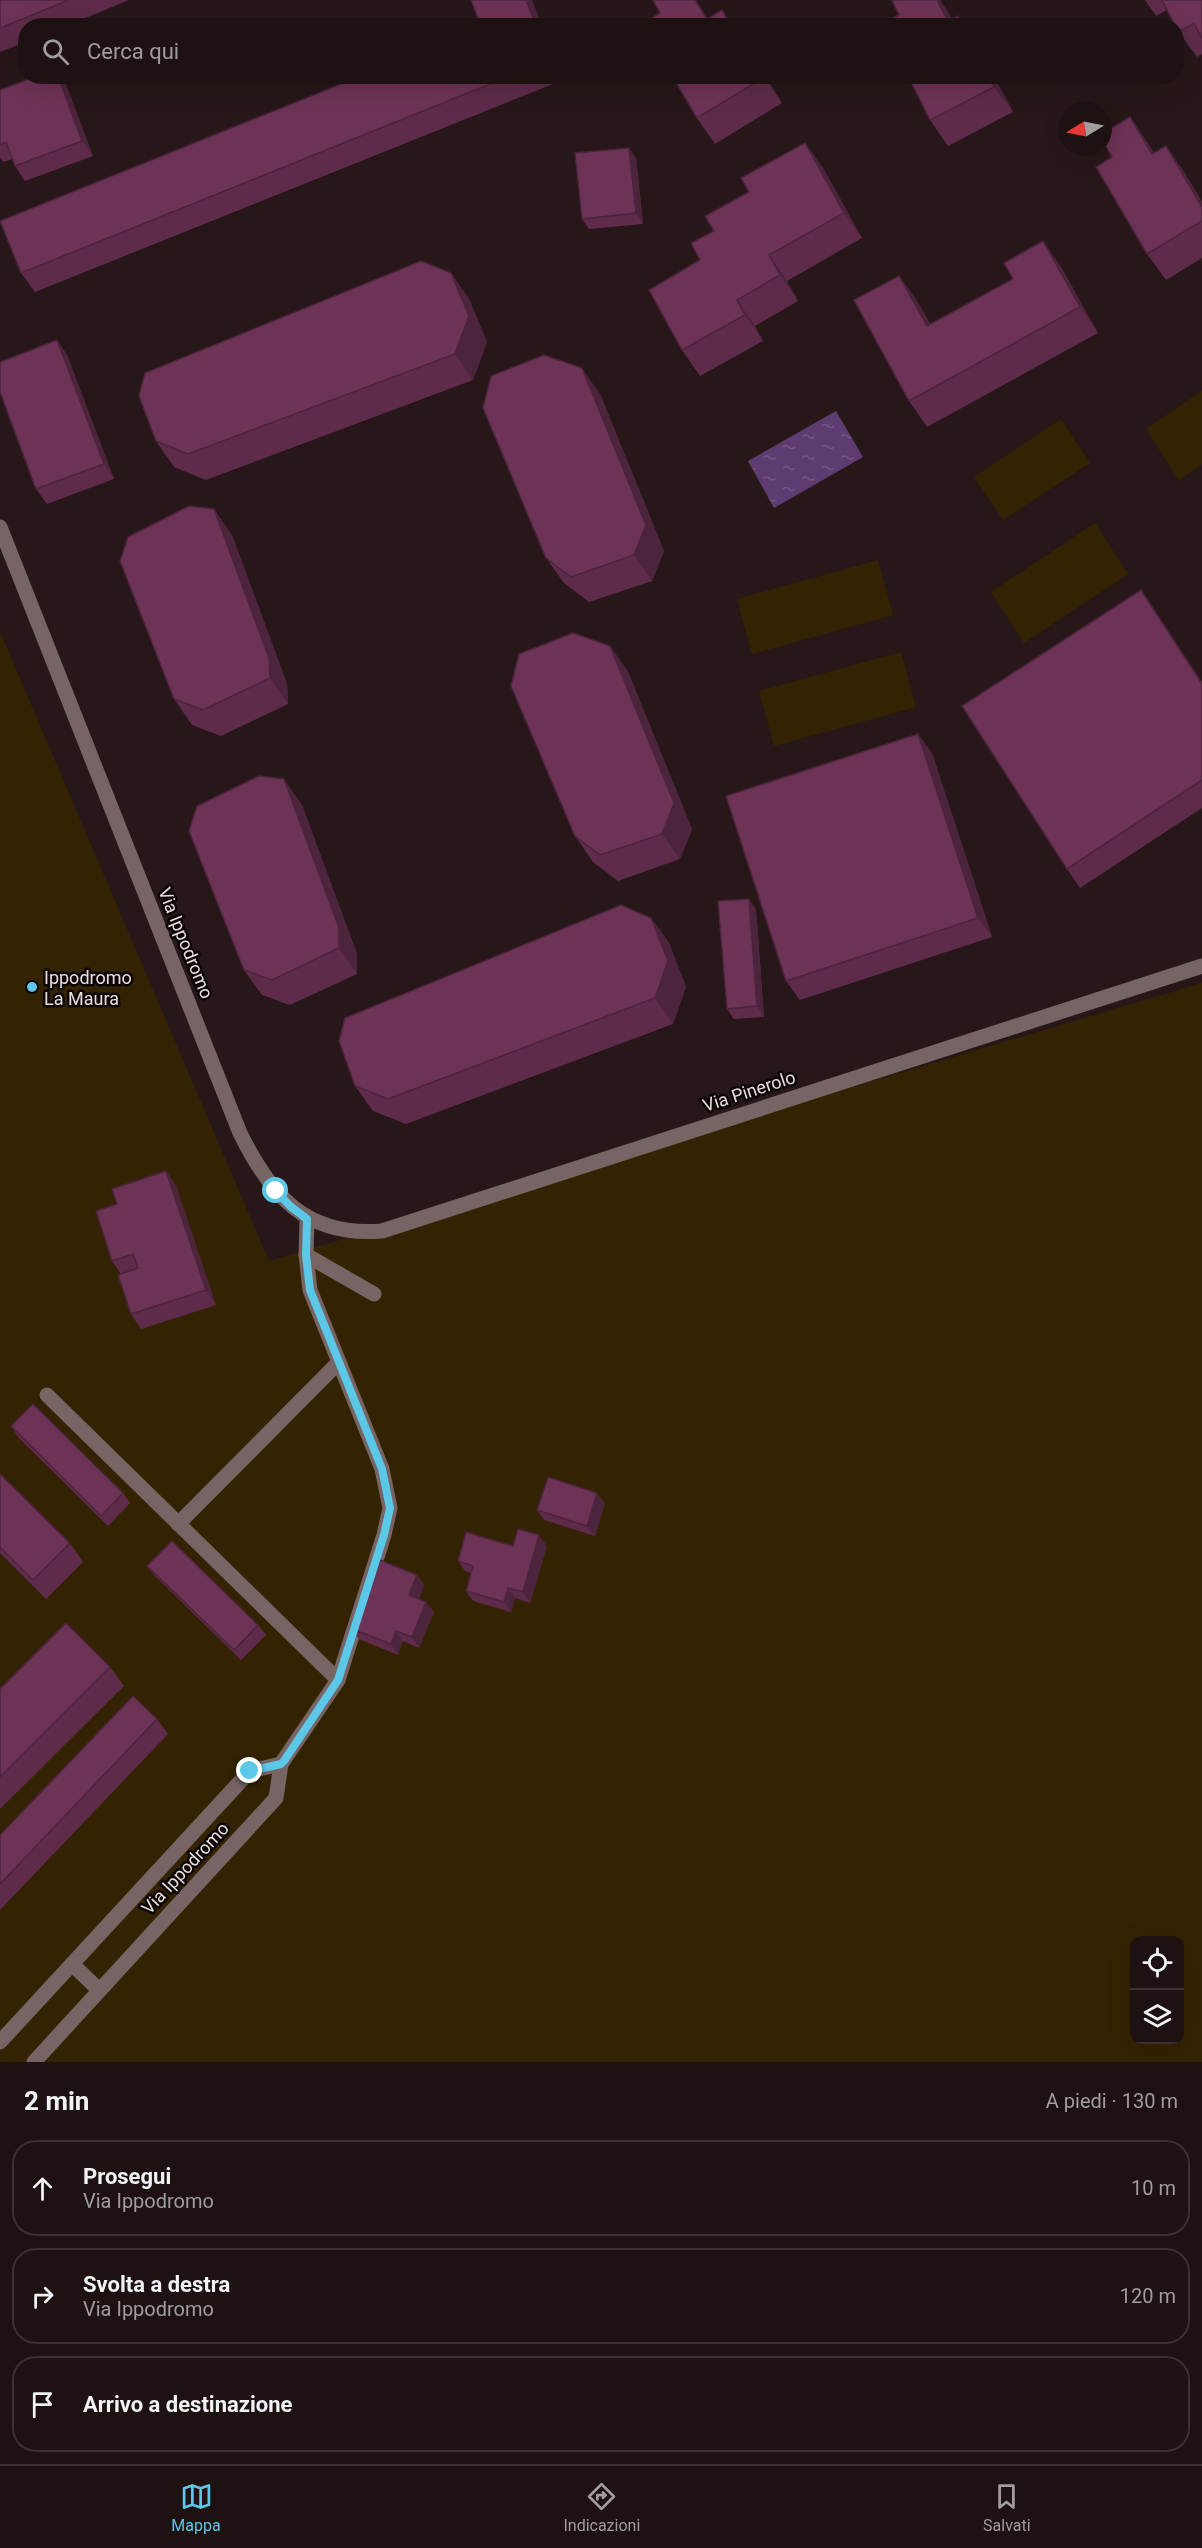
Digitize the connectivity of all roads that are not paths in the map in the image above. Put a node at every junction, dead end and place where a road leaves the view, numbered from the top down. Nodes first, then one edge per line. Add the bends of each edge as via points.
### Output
1 (0, 527) edge
2 (1202, 966) edge
3 (307, 1219) junction
4 (306, 1255) junction
5 (374, 1294) dead end
6 (339, 1362) junction
7 (46, 1395) dead end
8 (178, 1524) junction
9 (338, 1680) junction
10 (281, 1764) junction
11 (72, 1964) junction
12 (99, 1990) junction
13 (0, 2042) edge
14 (34, 2062) edge

1 - 3 street, Via Ippodromo via 240,1133 269,1182
2 - 3 street, Via Pinerolo via 382,1231 340,1230
3 - 4 street, Via Ippodromo
4 - 5 street
4 - 6 street, Via Ippodromo via 310,1290
6 - 8 street
6 - 9 street, Via Ippodromo via 382,1469 390,1508
7 - 8 street
8 - 9 street
9 - 10 street, Via Ippodromo
10 - 11 street, Via Ippodromo via 250,1771
10 - 12 street, Via Ippodromo via 276,1798
11 - 12 street
11 - 13 street, Via Ippodromo
12 - 14 street, Via Ippodromo

